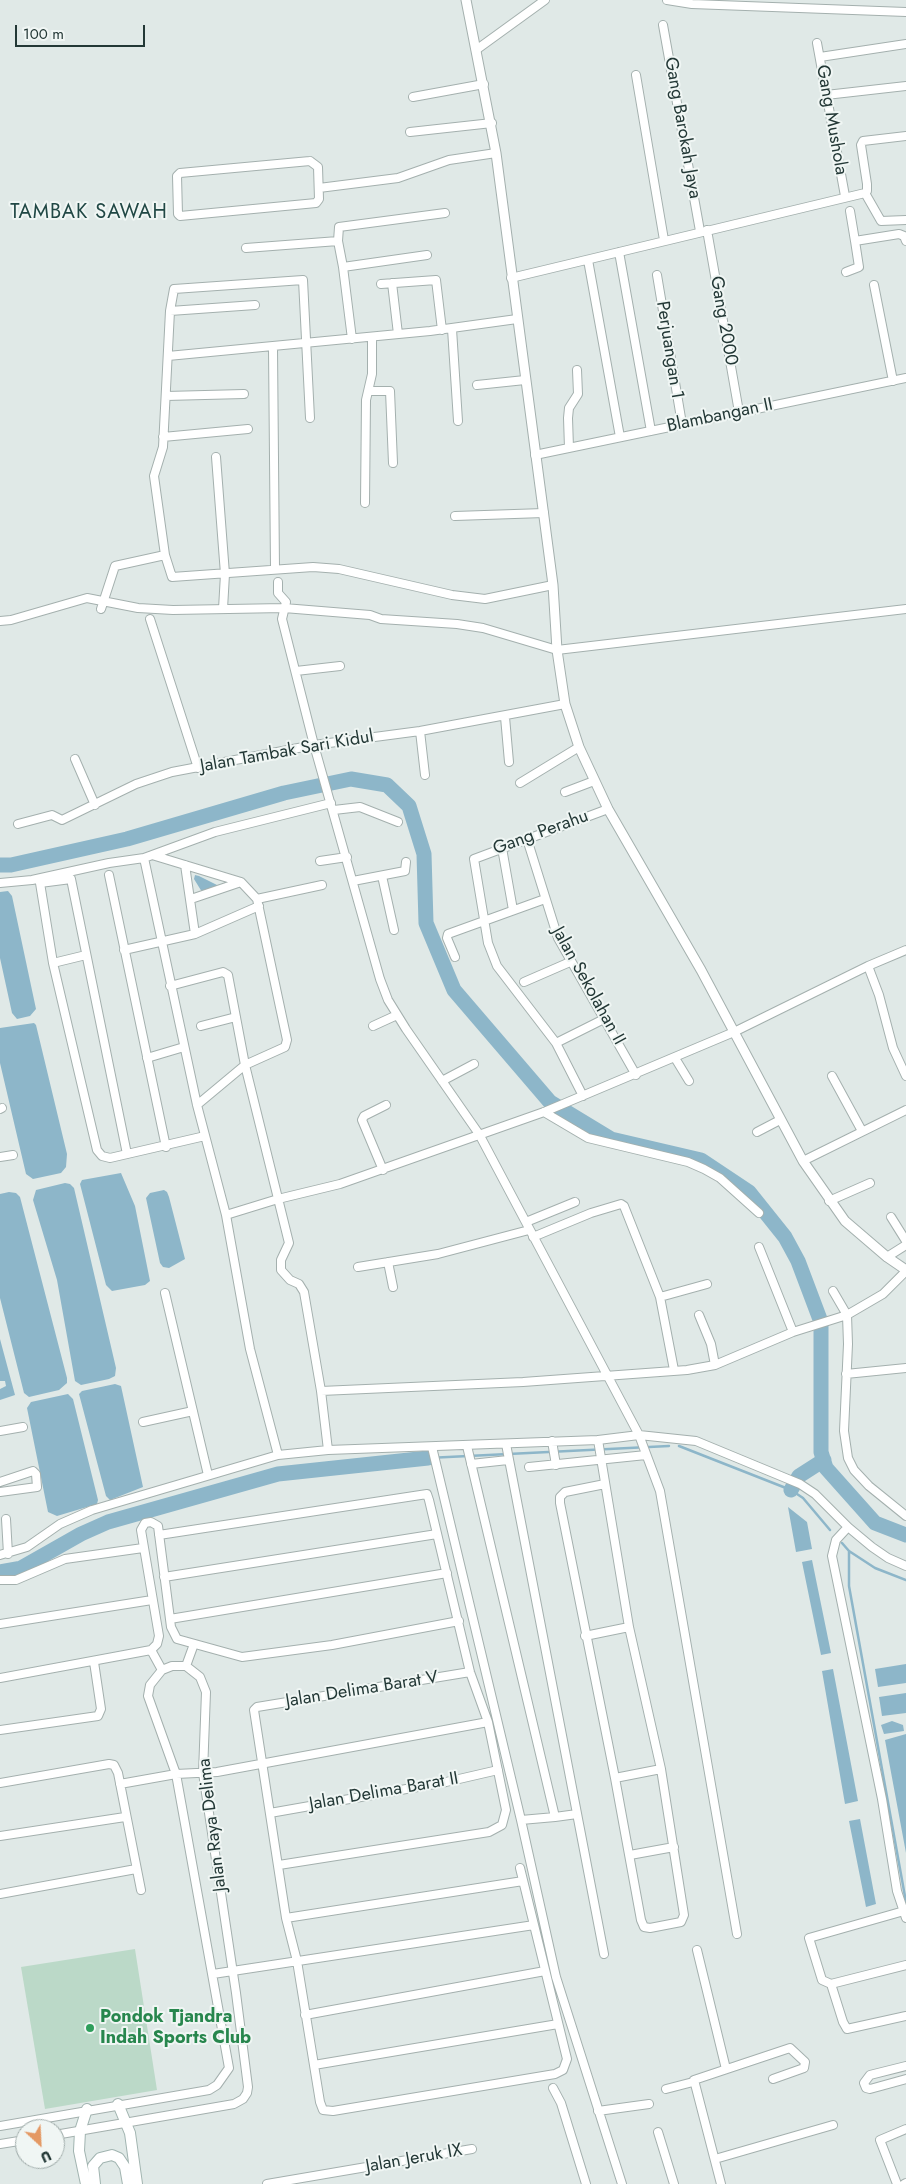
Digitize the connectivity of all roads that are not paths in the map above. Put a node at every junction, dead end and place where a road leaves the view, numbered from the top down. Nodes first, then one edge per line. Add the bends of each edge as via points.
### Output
1 (466, 0) edge
2 (545, 0) edge
3 (667, 0) edge
4 (906, 12) edge
5 (663, 25) dead end
6 (818, 43) dead end
7 (906, 44) edge
8 (476, 50) junction
9 (820, 57) junction
10 (636, 75) dead end
11 (484, 84) junction
12 (906, 86) edge
13 (826, 95) junction
14 (413, 97) dead end
15 (492, 123) junction
16 (410, 132) dead end
17 (906, 136) edge
18 (496, 153) junction
19 (319, 188) junction
20 (865, 193) junction
21 (845, 196) junction
22 (850, 211) dead end
23 (445, 213) dead end
24 (906, 220) edge
25 (704, 231) junction
26 (664, 240) junction
27 (338, 241) junction
28 (855, 241) junction
29 (906, 241) edge
30 (246, 248) dead end
31 (619, 252) junction
32 (427, 255) dead end
33 (588, 260) junction
34 (343, 266) junction
35 (846, 272) dead end
36 (657, 275) dead end
37 (519, 277) junction
38 (392, 282) junction
39 (381, 284) dead end
40 (874, 285) dead end
41 (255, 305) dead end
42 (170, 311) junction
43 (517, 319) junction
44 (452, 329) junction
45 (442, 330) junction
46 (398, 334) junction
47 (372, 336) junction
48 (352, 339) junction
49 (308, 344) junction
50 (273, 348) junction
51 (168, 356) junction
52 (577, 370) dead end
53 (906, 378) edge
54 (525, 380) junction
55 (893, 381) junction
56 (477, 385) dead end
57 (369, 391) junction
58 (244, 394) dead end
59 (166, 396) junction
60 (739, 412) junction
61 (310, 418) dead end
62 (458, 421) dead end
63 (682, 424) junction
64 (248, 429) dead end
65 (651, 431) junction
66 (163, 437) junction
67 (620, 437) junction
68 (569, 448) junction
69 (543, 453) junction
70 (216, 457) dead end
71 (393, 463) dead end
72 (365, 502) dead end
73 (544, 513) junction
74 (455, 516) dead end
75 (165, 555) junction
76 (275, 568) junction
77 (225, 574) junction
78 (278, 582) dead end
79 (553, 585) junction
80 (104, 600) junction
81 (284, 608) junction
82 (101, 609) dead end
83 (222, 609) junction
84 (906, 609) edge
85 (35, 613) junction
86 (150, 619) dead end
87 (0, 621) edge
88 (38, 621) dead end
89 (557, 650) junction
90 (340, 666) dead end
91 (296, 671) junction
92 (565, 704) junction
93 (505, 716) junction
94 (420, 731) junction
95 (314, 744) junction
96 (579, 747) junction
97 (74, 759) dead end
98 (509, 762) dead end
99 (198, 768) junction
100 (425, 775) dead end
101 (594, 781) junction
102 (520, 783) dead end
103 (565, 792) dead end
104 (331, 803) junction
105 (95, 805) junction
106 (608, 808) junction
107 (398, 822) dead end
108 (18, 824) dead end
109 (526, 839) junction
110 (502, 848) junction
111 (152, 854) junction
112 (347, 857) junction
113 (144, 858) junction
114 (320, 861) dead end
115 (406, 862) dead end
116 (186, 865) junction
117 (108, 875) dead end
118 (382, 876) junction
119 (353, 881) junction
120 (241, 882) junction
121 (0, 883) edge
122 (322, 885) dead end
123 (191, 899) junction
124 (545, 899) junction
125 (258, 902) junction
126 (513, 910) junction
127 (484, 922) junction
128 (394, 930) dead end
129 (195, 934) junction
130 (162, 942) junction
131 (124, 950) junction
132 (906, 950) edge
133 (86, 955) junction
134 (455, 957) dead end
135 (570, 962) junction
136 (53, 964) junction
137 (868, 966) junction
138 (524, 982) dead end
139 (170, 986) junction
140 (397, 1015) junction
141 (236, 1017) junction
142 (606, 1018) junction
143 (201, 1026) dead end
144 (373, 1026) dead end
145 (734, 1032) junction
146 (556, 1043) junction
147 (184, 1047) junction
148 (147, 1058) junction
149 (675, 1058) junction
150 (474, 1064) dead end
151 (245, 1065) junction
152 (636, 1075) junction
153 (832, 1076) dead end
154 (906, 1076) edge
155 (442, 1081) junction
156 (689, 1081) dead end
157 (582, 1097) junction
158 (197, 1105) junction
159 (386, 1105) dead end
160 (906, 1110) edge
161 (547, 1111) junction
162 (780, 1120) junction
163 (862, 1131) junction
164 (757, 1132) dead end
165 (479, 1134) junction
166 (205, 1136) junction
167 (166, 1146) junction
168 (127, 1154) junction
169 (13, 1155) dead end
170 (0, 1158) edge
171 (804, 1160) junction
172 (383, 1170) junction
173 (870, 1182) dead end
174 (278, 1199) junction
175 (830, 1201) junction
176 (576, 1202) dead end
177 (759, 1213) dead end
178 (226, 1215) junction
179 (891, 1217) dead end
180 (526, 1222) junction
181 (531, 1234) junction
182 (906, 1241) edge
183 (906, 1245) edge
184 (760, 1247) dead end
185 (887, 1257) junction
186 (388, 1262) junction
187 (358, 1267) dead end
188 (906, 1270) edge
189 (707, 1284) dead end
190 (393, 1287) dead end
191 (833, 1291) dead end
192 (165, 1293) dead end
193 (660, 1297) junction
194 (699, 1314) dead end
195 (844, 1317) junction
196 (793, 1332) junction
197 (715, 1364) junction
198 (906, 1368) edge
199 (674, 1370) junction
200 (605, 1374) junction
201 (846, 1374) junction
202 (321, 1391) junction
203 (193, 1411) junction
204 (143, 1422) dead end
205 (23, 1427) dead end
206 (0, 1431) edge
207 (640, 1439) junction
208 (328, 1450) junction
209 (599, 1451) junction
210 (433, 1453) junction
211 (507, 1453) junction
212 (554, 1453) junction
213 (646, 1453) junction
214 (278, 1455) junction
215 (469, 1455) junction
216 (529, 1468) dead end
217 (208, 1475) junction
218 (0, 1482) edge
219 (605, 1484) junction
220 (0, 1492) edge
221 (906, 1516) edge
222 (6, 1519) dead end
223 (845, 1530) junction
224 (437, 1534) junction
225 (159, 1535) junction
226 (143, 1548) junction
227 (4, 1555) edge
228 (906, 1566) edge
229 (447, 1572) junction
230 (164, 1577) junction
231 (0, 1580) edge
232 (152, 1600) junction
233 (170, 1619) junction
234 (459, 1621) junction
235 (0, 1624) edge
236 (629, 1627) junction
237 (585, 1636) junction
238 (194, 1644) junction
239 (151, 1650) junction
240 (94, 1662) junction
241 (186, 1666) junction
242 (162, 1670) junction
243 (470, 1672) junction
244 (0, 1678) edge
245 (488, 1722) junction
246 (0, 1730) edge
247 (260, 1762) junction
248 (661, 1769) junction
249 (498, 1770) junction
250 (176, 1774) junction
251 (203, 1774) junction
252 (615, 1778) junction
253 (0, 1783) edge
254 (120, 1784) junction
255 (270, 1813) junction
256 (577, 1814) junction
257 (125, 1817) junction
258 (555, 1817) junction
259 (521, 1820) junction
260 (0, 1836) edge
261 (674, 1847) junction
262 (630, 1855) junction
263 (279, 1865) junction
264 (520, 1868) dead end
265 (136, 1869) junction
266 (523, 1881) junction
267 (141, 1890) dead end
268 (0, 1894) edge
269 (905, 1915) edge
270 (286, 1918) junction
271 (534, 1925) junction
272 (737, 1934) dead end
273 (697, 1950) dead end
274 (604, 1954) dead end
275 (297, 1961) junction
276 (906, 1965) edge
277 (233, 1970) junction
278 (545, 1971) junction
279 (213, 1974) junction
280 (831, 1984) junction
281 (306, 2015) junction
282 (906, 2016) edge
283 (558, 2024) junction
284 (246, 2065) junction
285 (314, 2065) junction
286 (906, 2066) edge
287 (229, 2068) junction
288 (726, 2070) junction
289 (773, 2079) dead end
290 (906, 2079) edge
291 (694, 2080) junction
292 (553, 2088) dead end
293 (666, 2089) dead end
294 (116, 2104) junction
295 (649, 2104) dead end
296 (87, 2109) junction
297 (598, 2111) junction
298 (125, 2122) junction
299 (833, 2124) dead end
300 (0, 2126) edge
301 (906, 2129) edge
302 (80, 2131) junction
303 (658, 2132) dead end
304 (65, 2134) edge
305 (15, 2142) edge
306 (0, 2144) edge
307 (472, 2149) dead end
308 (716, 2159) junction
309 (719, 2183) edge
310 (86, 2184) edge
311 (95, 2184) edge
312 (128, 2184) edge
313 (137, 2184) edge
314 (267, 2184) edge
315 (586, 2184) edge
316 (622, 2184) edge
317 (674, 2184) edge
318 (897, 2184) edge

1 - 8 street
2 - 8 street
3 - 4 street via 692,4
5 - 25 street, Gang Barokah Jaya
6 - 9 street, Gang Mushola
7 - 9 street
8 - 11 street
9 - 13 street, Gang Mushola
10 - 26 street
11 - 14 street
11 - 15 street
12 - 13 street
13 - 21 street, Gang Mushola
15 - 16 street
15 - 18 street
17 - 20 street via 863,141
18 - 19 street via 449,160 398,178
18 - 37 street
19 - 19 street via 319,200 315,204 178,214 177,176 182,172 310,161 318,167
20 - 21 street
20 - 24 street via 881,221
21 - 25 street
22 - 28 street
23 - 27 street via 340,226
25 - 26 street
25 - 60 street, Gang 2000
26 - 31 street
27 - 30 street
27 - 34 street
28 - 29 street via 899,234
28 - 35 street via 859,267
31 - 33 street
31 - 65 street
32 - 34 street
33 - 37 street
33 - 67 street
34 - 48 street
36 - 63 street, Perjuangan 1
37 - 43 street
38 - 39 street
38 - 45 street via 436,280
38 - 46 street
40 - 55 street
41 - 42 street
42 - 49 street via 172,293 180,287 303,280
42 - 51 street
43 - 44 street
43 - 54 street
44 - 45 street
44 - 62 street
45 - 46 street
46 - 47 street
47 - 48 street
47 - 57 street
48 - 49 street
49 - 50 street
49 - 61 street
50 - 51 street
50 - 76 street
51 - 59 street
52 - 68 street via 578,394 569,408
53 - 55 street, Blambangan II
54 - 56 street
54 - 69 street
55 - 60 street, Blambangan II
57 - 71 street via 390,391
57 - 72 street via 366,400
58 - 59 street
59 - 66 street
60 - 63 street, Blambangan II
63 - 65 street, Blambangan II
64 - 66 street
65 - 67 street, Blambangan II
66 - 75 street via 154,476
67 - 68 street, Blambangan II
68 - 69 street, Blambangan II
69 - 73 street
70 - 77 street
73 - 74 street
73 - 79 street
75 - 77 street via 172,577
75 - 80 street via 116,565
76 - 77 street
76 - 79 street via 339,569 476,598 500,597
77 - 83 street
78 - 81 street via 278,593 286,602
79 - 89 street
80 - 82 street
80 - 83 street via 146,608
80 - 85 street via 79,599
81 - 83 street
81 - 89 street via 370,614 381,619 483,628
81 - 91 street via 282,619
84 - 89 street
85 - 87 street
85 - 88 street
86 - 99 street
89 - 92 street
90 - 91 street
91 - 95 street
92 - 93 street, Jalan Tambak Sari Kidul
92 - 96 street
93 - 94 street, Jalan Tambak Sari Kidul
93 - 98 street
94 - 95 street, Jalan Tambak Sari Kidul
94 - 100 street
95 - 99 street, Jalan Tambak Sari Kidul
95 - 104 street
96 - 101 street
96 - 102 street
97 - 105 street
99 - 105 street, Jalan Tambak Sari Kidul via 150,778
101 - 103 street
101 - 106 street
104 - 107 street via 360,807
104 - 111 street via 215,832
104 - 112 street
105 - 108 street, Jalan Tambak Sari Kidul via 62,820 52,816
106 - 109 street, Gang Perahu
106 - 145 street
109 - 110 street, Gang Perahu
109 - 124 street, Jalan Sekolahan II
110 - 126 street
110 - 127 street, Gang Perahu via 475,858
111 - 113 street
111 - 116 street
112 - 114 street
112 - 119 street
113 - 121 street via 23,882
113 - 130 street
115 - 118 street via 405,870
116 - 120 street
116 - 123 street
117 - 131 street
118 - 119 street
118 - 128 street
119 - 140 street via 380,978
120 - 123 street
120 - 125 street
122 - 125 street
123 - 129 street
124 - 126 street
124 - 135 street, Jalan Sekolahan II
125 - 129 street
125 - 151 street via 287,1044
126 - 127 street
127 - 134 street via 447,935
127 - 146 street via 497,966
129 - 130 street
130 - 131 street
130 - 139 street
131 - 148 street
132 - 137 street
133 - 136 street
133 - 136 street via 71,879 40,883
133 - 168 street
135 - 138 street
135 - 142 street, Jalan Sekolahan II
136 - 168 street via 96,1150 110,1158
137 - 145 street
137 - 154 street via 893,1048
139 - 141 street via 226,973
139 - 147 street
140 - 144 street
140 - 155 street
141 - 143 street
141 - 151 street
142 - 146 street
142 - 152 street, Jalan Sekolahan II
145 - 149 street
145 - 162 street
146 - 157 street
147 - 148 street
147 - 158 street
148 - 167 street
149 - 152 street
149 - 156 street
150 - 155 street
151 - 158 street
151 - 174 street
152 - 157 street
153 - 163 street
155 - 165 street
157 - 161 street
158 - 166 street
159 - 172 street via 362,1120
160 - 163 street
161 - 165 street
161 - 177 street via 588,1138 688,1162 704,1169 720,1178
162 - 164 street
162 - 171 street
163 - 171 street
165 - 172 street
165 - 180 street
166 - 167 street
166 - 178 street
167 - 168 street
169 - 170 street
171 - 175 street
172 - 174 street
173 - 175 street
174 - 178 street
174 - 202 street via 289,1244 281,1260 281,1270 304,1292
175 - 185 street via 845,1221
176 - 180 street
178 - 214 street via 250,1349
179 - 182 street
180 - 181 street
181 - 186 street
181 - 193 street via 622,1205
181 - 200 street
183 - 185 street
184 - 196 street
185 - 188 street
186 - 187 street
186 - 190 street
188 - 195 street via 883,1294
189 - 193 street
191 - 195 street
192 - 203 street
193 - 199 street
194 - 197 street
195 - 196 street
195 - 201 street via 848,1344
196 - 197 street
197 - 199 street
198 - 201 street
199 - 200 street
200 - 202 street via 523,1382
200 - 207 street
201 - 221 street via 844,1431 848,1458 869,1486
202 - 208 street
203 - 204 street
203 - 217 street
205 - 206 street
207 - 209 street
207 - 213 street
207 - 223 street via 696,1441 800,1484 815,1494
208 - 210 street
208 - 214 street
209 - 212 street
209 - 212 street
209 - 213 street
209 - 219 street
210 - 215 street
210 - 259 street
211 - 212 street
211 - 215 street
211 - 215 street
211 - 256 street
212 - 216 street
213 - 272 street via 660,1492
214 - 217 street
215 - 258 street
217 - 227 street via 76,1516 27,1548
218 - 220 street via 33,1471 37,1487
219 - 236 street
219 - 237 street via 565,1492 560,1497
222 - 227 street
223 - 228 street
223 - 269 street via 836,1540 832,1556 882,1799 897,1891
224 - 225 street via 427,1494
224 - 229 street
224 - 230 street
225 - 226 street via 158,1526 145,1523 141,1530
225 - 230 street
226 - 231 street via 66,1559 16,1580
226 - 232 street
229 - 233 street
229 - 234 street
230 - 233 street
232 - 235 street
232 - 239 street via 158,1636 157,1644
233 - 238 street via 173,1634
234 - 238 street via 332,1645 242,1657
234 - 243 street
236 - 237 street
236 - 248 street
237 - 252 street
238 - 241 street
239 - 240 street
239 - 242 street
240 - 244 street
240 - 246 street via 102,1709 98,1716
241 - 242 street
241 - 251 street, Jalan Raya Delima via 200,1677 206,1692
242 - 250 street, Jalan Raya Delima via 150,1685 148,1696
243 - 245 street
243 - 247 street, Jalan Delima Barat V via 255,1709
245 - 247 street
245 - 249 street
247 - 251 street
247 - 255 street
248 - 252 street
248 - 261 street
249 - 255 street, Jalan Delima Barat II
249 - 263 street via 506,1810 499,1828
250 - 251 street
250 - 254 street
250 - 279 street, Jalan Raya Delima
251 - 277 street, Jalan Raya Delima
252 - 262 street
253 - 254 street via 109,1764 114,1766
254 - 257 street
255 - 263 street
256 - 258 street
256 - 274 street
257 - 260 street
257 - 265 street
258 - 259 street
259 - 297 street via 556,1977
261 - 262 street
261 - 262 street via 684,1918 681,1922 650,1928 644,1927 641,1920
263 - 270 street
264 - 266 street
265 - 267 street
265 - 268 street
266 - 270 street
266 - 271 street
269 - 280 street via 809,1938 822,1980
270 - 275 street
271 - 275 street
271 - 278 street
273 - 288 street
275 - 277 street
275 - 281 street
276 - 280 street
277 - 279 street
277 - 284 street, Jalan Raya Delima
278 - 281 street
278 - 283 street
279 - 287 street, Jalan Raya Delima
280 - 282 street via 847,2029
281 - 285 street
283 - 285 street
283 - 285 street via 567,2059 563,2070 555,2074 326,2111 320,2102
284 - 287 street
284 - 298 street, Jalan Raya Delima via 247,2093 234,2104
286 - 290 street via 870,2075 864,2080 864,2085 870,2089
287 - 294 street via 217,2085 209,2090
288 - 289 street via 790,2048 805,2062 804,2068
288 - 291 street
291 - 293 street
291 - 308 street
292 - 315 street via 560,2100
294 - 296 street
294 - 298 main road
295 - 297 street
296 - 300 street
296 - 302 main road
297 - 316 street
298 - 302 street
298 - 313 main road via 134,2150
299 - 308 street
301 - 318 street via 880,2140
302 - 304 street
302 - 310 main road via 79,2151
303 - 317 street
305 - 306 street
307 - 314 street, Jalan Jeruk IX
308 - 309 street
311 - 312 main road via 93,2166 100,2158 112,2155 119,2158 125,2167

